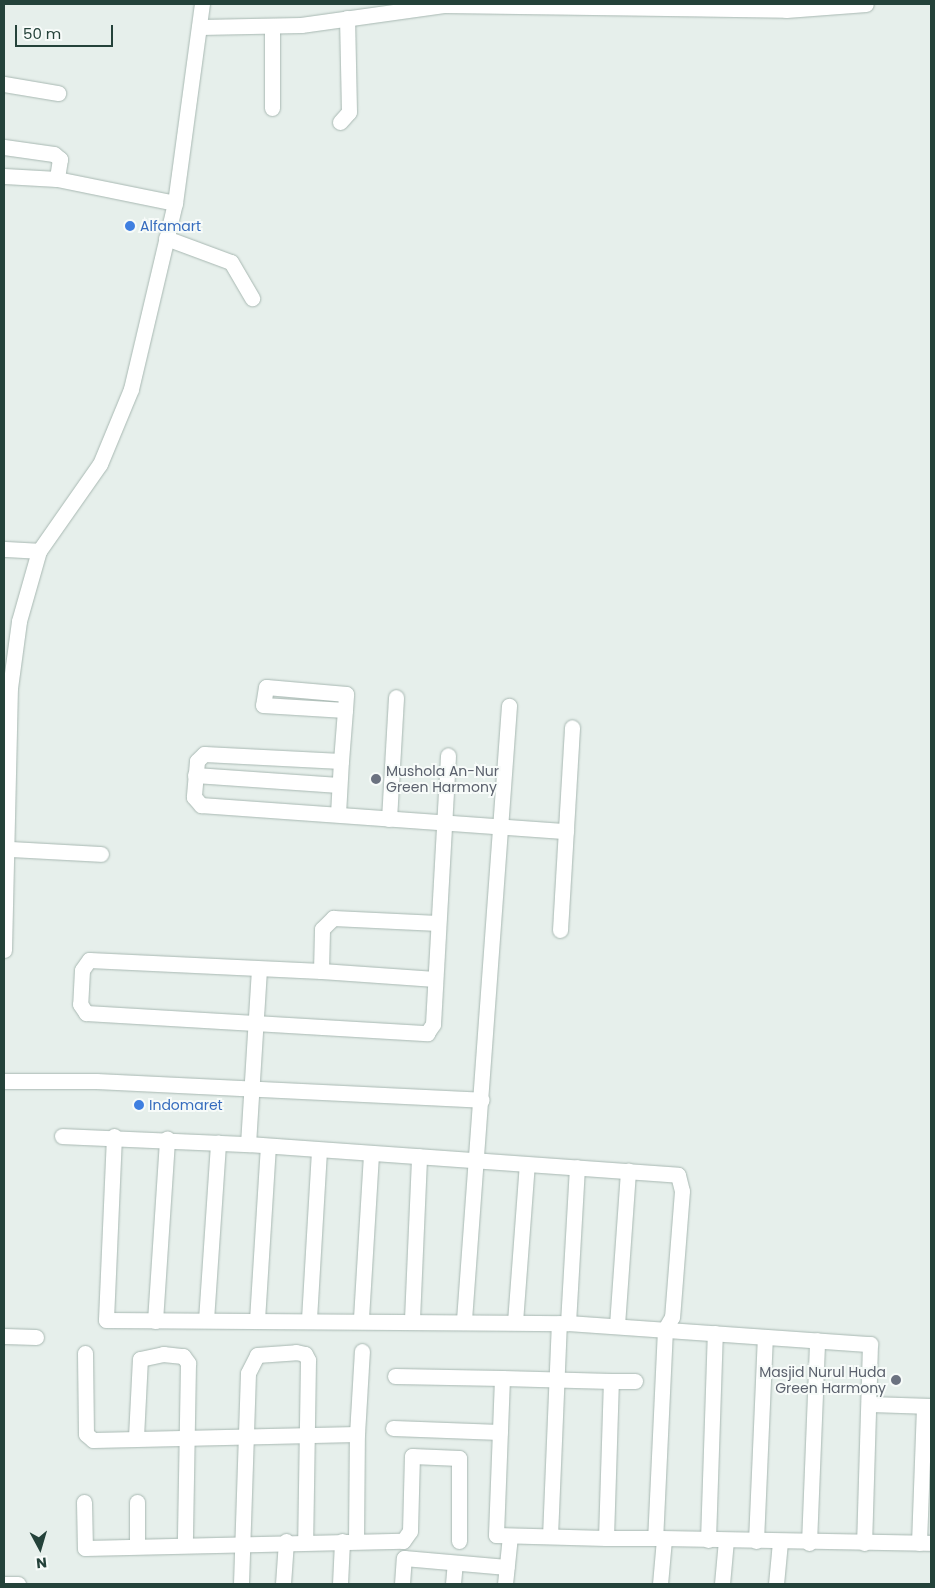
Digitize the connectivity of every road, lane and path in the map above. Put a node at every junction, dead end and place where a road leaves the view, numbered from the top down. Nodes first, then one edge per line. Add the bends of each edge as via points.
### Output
1 (202, 4) edge
2 (866, 4) edge
3 (348, 18) junction
4 (200, 27) junction
5 (272, 28) junction
6 (4, 84) edge
7 (58, 93) dead end
8 (272, 108) dead end
9 (340, 122) dead end
10 (4, 147) edge
11 (4, 176) edge
12 (57, 179) junction
13 (175, 203) junction
14 (166, 238) junction
15 (252, 298) dead end
16 (4, 549) edge
17 (39, 551) junction
18 (396, 697) dead end
19 (509, 706) dead end
20 (344, 710) junction
21 (572, 727) dead end
22 (448, 755) dead end
23 (341, 761) junction
24 (195, 775) junction
25 (339, 785) junction
26 (338, 814) junction
27 (390, 818) junction
28 (444, 822) junction
29 (501, 826) junction
30 (566, 831) junction
31 (9, 848) junction
32 (101, 854) dead end
33 (6, 893) edge
34 (438, 923) junction
35 (560, 930) dead end
36 (4, 941) edge
37 (258, 969) junction
38 (321, 971) junction
39 (435, 979) junction
40 (255, 1024) junction
41 (4, 1081) edge
42 (253, 1088) junction
43 (482, 1100) junction
44 (62, 1136) dead end
45 (114, 1136) junction
46 (167, 1138) junction
47 (218, 1142) junction
48 (248, 1144) junction
49 (268, 1146) junction
50 (319, 1150) junction
51 (371, 1153) junction
52 (419, 1156) junction
53 (475, 1161) junction
54 (526, 1164) junction
55 (577, 1167) junction
56 (628, 1170) junction
57 (361, 1318) junction
58 (309, 1319) junction
59 (412, 1319) junction
60 (155, 1320) junction
61 (206, 1320) junction
62 (257, 1320) junction
63 (464, 1320) junction
64 (515, 1322) junction
65 (563, 1323) junction
66 (617, 1325) junction
67 (665, 1329) junction
68 (715, 1333) junction
69 (4, 1336) edge
70 (36, 1337) dead end
71 (765, 1337) junction
72 (817, 1340) junction
73 (362, 1351) dead end
74 (84, 1353) dead end
75 (396, 1376) dead end
76 (502, 1378) junction
77 (557, 1379) junction
78 (611, 1381) junction
79 (635, 1381) dead end
80 (870, 1404) junction
81 (928, 1406) edge
82 (393, 1428) dead end
83 (500, 1432) junction
84 (357, 1434) junction
85 (246, 1436) junction
86 (308, 1436) junction
87 (136, 1437) junction
88 (188, 1437) junction
89 (84, 1502) dead end
90 (137, 1502) dead end
91 (510, 1536) junction
92 (550, 1536) junction
93 (606, 1538) junction
94 (660, 1538) junction
95 (708, 1540) junction
96 (726, 1540) junction
97 (286, 1541) junction
98 (305, 1541) junction
99 (349, 1541) junction
100 (459, 1541) dead end
101 (756, 1541) junction
102 (243, 1542) junction
103 (780, 1542) junction
104 (185, 1543) junction
105 (809, 1543) junction
106 (864, 1543) junction
107 (925, 1543) edge
108 (137, 1545) junction
109 (455, 1562) junction
110 (507, 1567) junction
111 (4, 1584) edge
112 (18, 1584) edge
113 (241, 1584) edge
114 (283, 1584) edge
115 (340, 1584) edge
116 (402, 1584) edge
117 (453, 1584) edge
118 (505, 1584) edge
119 (660, 1584) edge
120 (722, 1584) edge
121 (776, 1584) edge

1 - 4 street
2 - 3 street via 786,10 444,4
3 - 5 street
3 - 9 street via 350,112
4 - 5 street
4 - 13 street
5 - 8 street
6 - 7 street
10 - 12 street via 54,154 60,159
11 - 12 street
12 - 13 street
13 - 14 street
14 - 15 street via 231,262
14 - 17 street via 123,418 100,464
16 - 17 street
17 - 31 street via 19,621 10,688
18 - 27 street
19 - 29 street
20 - 20 street via 346,694 266,687 264,705
20 - 23 street
21 - 30 street
22 - 28 street
23 - 24 street via 204,754 197,761
23 - 25 street
24 - 25 street
24 - 26 street via 198,805
25 - 26 street
26 - 27 street
27 - 28 street
28 - 29 street
28 - 34 street
29 - 30 street
29 - 43 street
30 - 35 street
31 - 32 street
31 - 33 street
33 - 36 street
34 - 38 street via 327,920 322,929
34 - 39 street
37 - 38 street
37 - 40 street
37 - 40 street via 94,959 84,963 80,1004 86,1013
38 - 39 street
39 - 40 street via 432,1028 427,1033
40 - 42 street
41 - 42 street
42 - 43 street
42 - 48 street
43 - 53 street
44 - 45 street
45 - 46 street
45 - 60 street via 104,1318
46 - 47 street
46 - 60 street
47 - 48 street
47 - 61 street
48 - 49 street
49 - 50 street
49 - 62 street
50 - 51 street
50 - 58 street
51 - 52 street
51 - 57 street
52 - 53 street
52 - 59 street
53 - 54 street
53 - 63 street
54 - 55 street
54 - 64 street
55 - 56 street
55 - 65 street
56 - 66 street
56 - 67 street via 674,1173 682,1183 672,1317
57 - 58 street
57 - 59 street
58 - 62 street
59 - 63 street
60 - 61 street
61 - 62 street
63 - 64 street
64 - 65 street
65 - 66 street
65 - 77 street
66 - 67 street
67 - 68 street
67 - 94 street
68 - 71 street
68 - 95 street
69 - 70 street
71 - 72 street
71 - 101 street
72 - 80 street via 870,1344
72 - 105 street
73 - 84 street
74 - 87 street via 87,1437
75 - 76 street
76 - 77 street
76 - 83 street
77 - 78 street
77 - 92 street
78 - 79 street
78 - 93 street
80 - 81 street
80 - 106 street
81 - 107 street
82 - 83 street
83 - 91 street via 496,1535
84 - 86 street
84 - 99 street
85 - 86 street
85 - 86 street via 251,1362 257,1355 281,1352 308,1358
85 - 88 street
85 - 102 street
86 - 98 street
87 - 88 street
87 - 88 street via 138,1363 145,1356 163,1354 180,1355 188,1363
88 - 104 street
89 - 108 street via 85,1548
90 - 108 street
91 - 92 street
91 - 110 street
92 - 93 street
93 - 94 street
94 - 95 street
94 - 119 street
95 - 96 street
96 - 101 street
96 - 120 street
97 - 98 street
97 - 102 street
97 - 114 street
98 - 99 street
99 - 100 street via 407,1538 412,1456 459,1458
99 - 115 street
101 - 103 street
102 - 104 street
102 - 113 street
103 - 105 street
103 - 121 street
104 - 108 street
105 - 106 street
106 - 107 street
109 - 110 street
109 - 116 street via 404,1558
109 - 117 street
110 - 118 street
111 - 112 street

